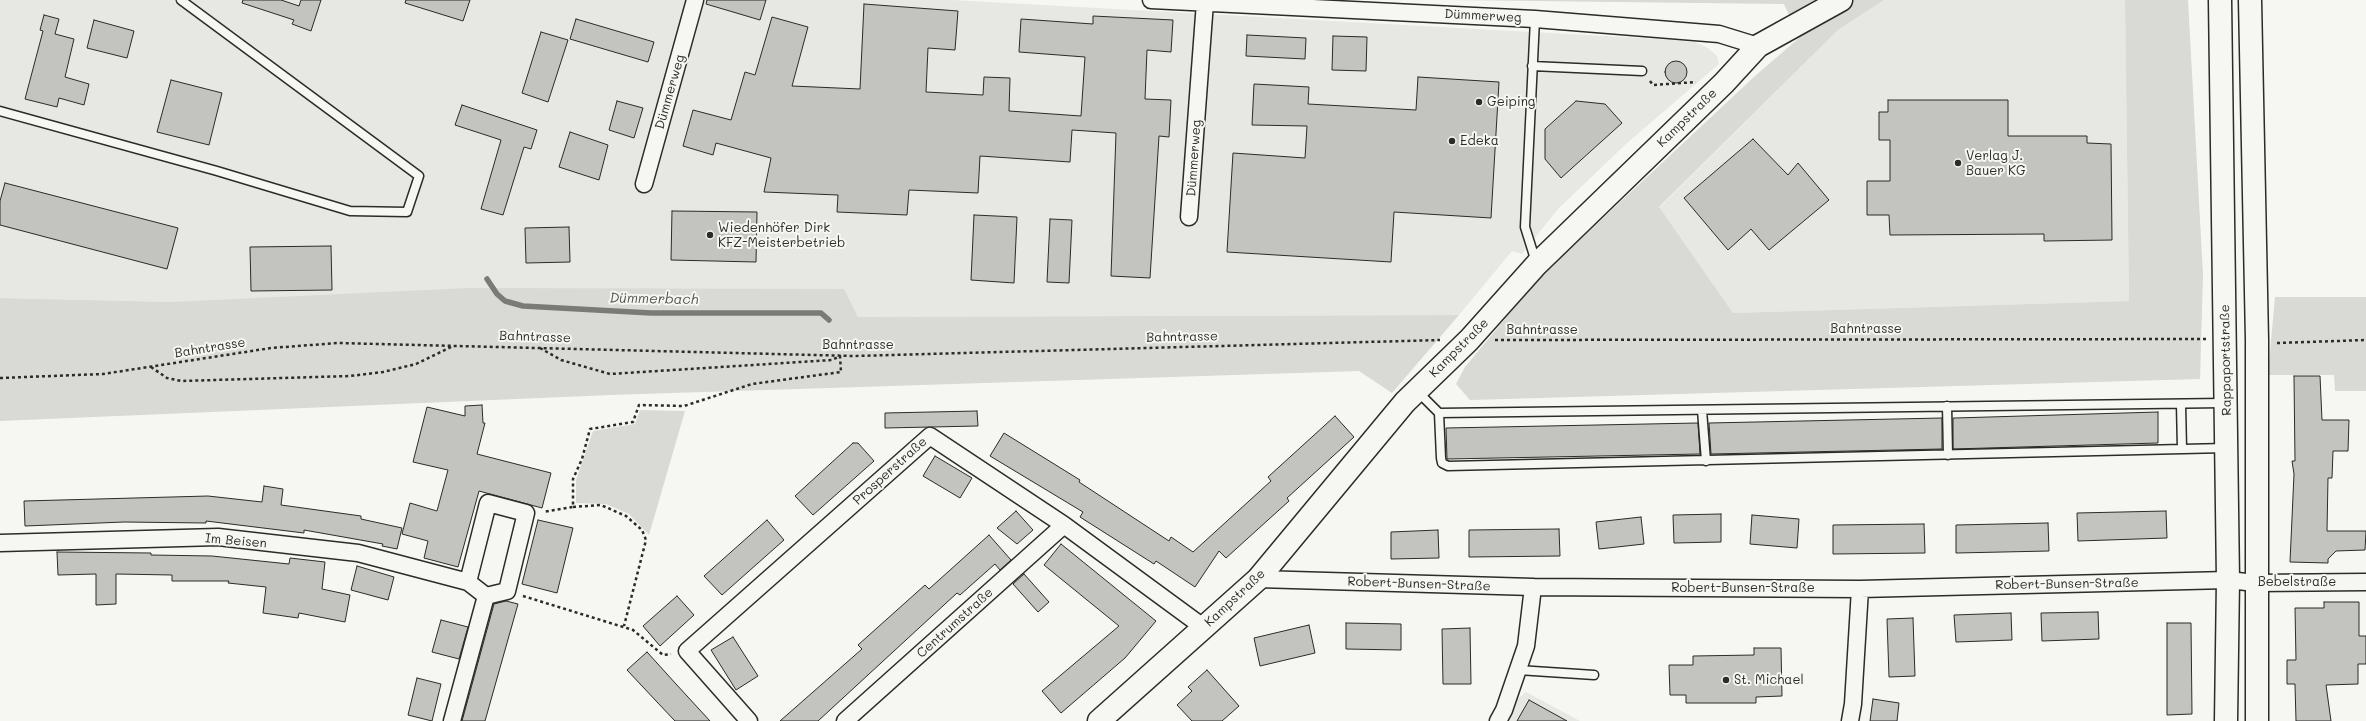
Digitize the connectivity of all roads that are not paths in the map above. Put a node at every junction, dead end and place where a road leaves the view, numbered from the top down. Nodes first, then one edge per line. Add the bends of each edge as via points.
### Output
1 (181, 0) edge
2 (695, 0) edge
3 (1151, 0) edge
4 (1840, 0) edge
5 (2220, 0) edge
6 (2250, 0) edge
7 (1205, 2) junction
8 (1535, 19) junction
9 (1758, 46) junction
10 (1532, 66) junction
11 (1642, 71) road end
12 (0, 111) edge
13 (644, 184) dead end
14 (1189, 217) dead end
15 (1537, 264) junction
16 (1416, 391) junction
17 (2226, 403) junction
18 (2181, 404) junction
19 (1947, 406) junction
20 (1702, 410) junction
21 (1439, 414) junction
22 (2226, 448) junction
23 (2182, 449) junction
24 (1948, 455) junction
25 (1706, 461) junction
26 (1064, 525) junction
27 (0, 543) edge
28 (1258, 579) junction
29 (2228, 580) junction
30 (468, 582) junction
31 (2256, 582) junction
32 (2366, 582) edge
33 (1533, 587) junction
34 (1860, 589) junction
35 (486, 596) junction
36 (1203, 627) junction
37 (1518, 670) junction
38 (1594, 675) dead end
39 (452, 721) edge
40 (749, 721) edge
41 (845, 721) edge
42 (1099, 721) edge
43 (1498, 721) edge
44 (1850, 721) edge
45 (2226, 721) edge
46 (2257, 721) edge

1 - 12 lane via 419,176 407,212 350,211
2 - 13 street, Dümmerweg
3 - 7 street, Dümmerweg
4 - 9 main road, Kampstraße
5 - 17 main road, Rappaportstraße
6 - 31 main road via 2257,340
7 - 8 street, Dümmerweg
7 - 14 street, Dümmerweg
8 - 9 street, Dümmerweg via 1719,34
8 - 10 lane
9 - 15 main road, Kampstraße via 1724,83
10 - 11 lane
10 - 15 lane via 1525,227
15 - 16 main road, Kampstraße via 1469,340
16 - 21 lane
16 - 28 main road, Kampstraße
17 - 18 lane
17 - 22 main road, Rappaportstraße
18 - 19 lane
18 - 23 lane
19 - 20 lane
19 - 24 lane
20 - 21 lane
20 - 25 lane
21 - 25 lane via 1441,458 1442,463 1448,466
22 - 23 lane
22 - 29 main road, Rappaportstraße
23 - 24 lane
24 - 25 lane
26 - 36 street, Prosperstraße
26 - 40 street, Prosperstraße via 930,436 688,651
26 - 41 street, Centrumstraße
27 - 30 street, Im Beisen via 218,537 358,554
28 - 33 street, Robert-Bunsen-Straße
28 - 36 main road, Kampstraße
29 - 31 street, Bebelstraße
29 - 34 street, Robert-Bunsen-Straße
29 - 45 main road, Rappaportstraße
30 - 35 street, Im Beisen
30 - 35 street via 488,503 526,513 507,591
31 - 32 street, Bebelstraße
31 - 46 main road
33 - 34 street, Robert-Bunsen-Straße
33 - 37 street via 1526,646
34 - 44 street
35 - 39 street
36 - 42 main road, Kampstraße
37 - 38 lane
37 - 43 street

